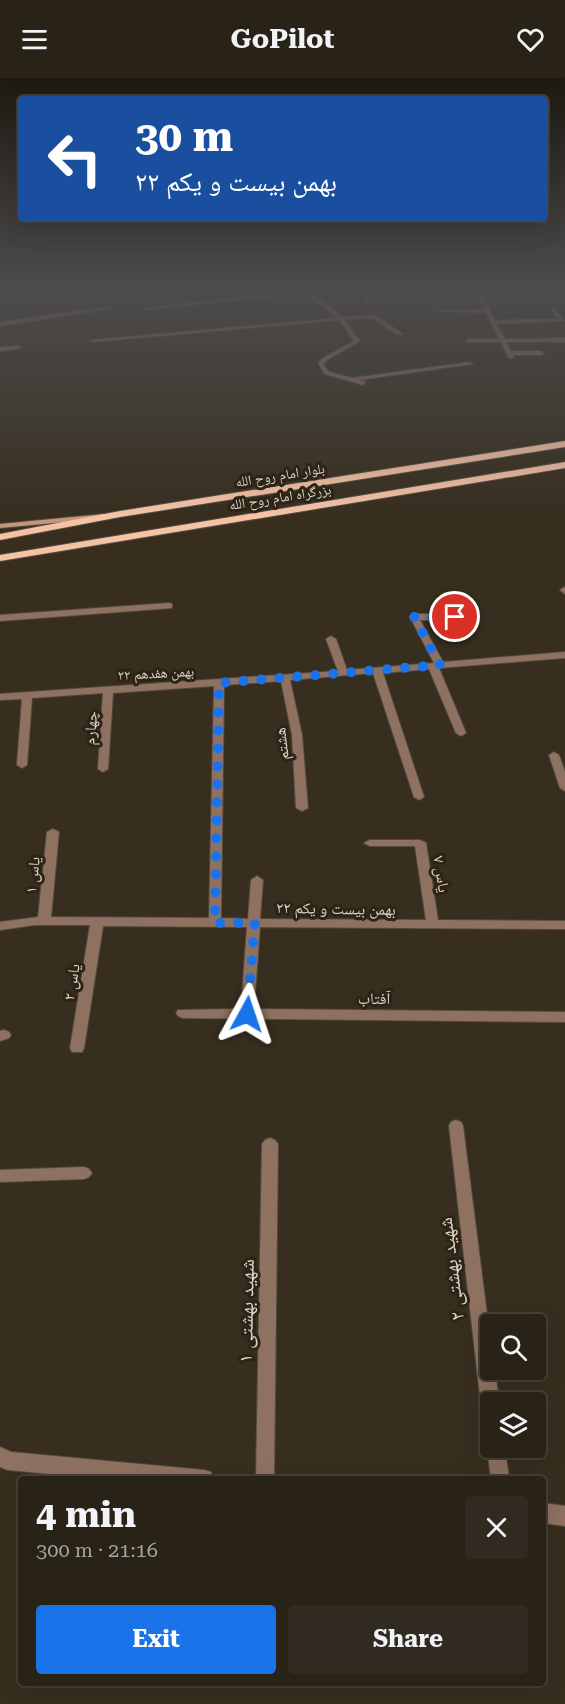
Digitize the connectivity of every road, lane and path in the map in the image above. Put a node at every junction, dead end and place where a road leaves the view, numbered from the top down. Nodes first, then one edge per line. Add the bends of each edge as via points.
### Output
1 (320, 364) edge
2 (470, 364) dead end
3 (350, 380) junction
4 (363, 383) dead end
5 (565, 444) edge
6 (565, 465) edge
7 (120, 514) junction
8 (0, 526) edge
9 (0, 537) edge
10 (0, 558) edge
11 (169, 606) dead end
12 (476, 616) dead end
13 (0, 618) edge
14 (331, 639) dead end
15 (565, 655) edge
16 (436, 666) junction
17 (377, 670) junction
18 (344, 673) junction
19 (285, 678) junction
20 (219, 683) junction
21 (108, 690) junction
22 (27, 694) junction
23 (0, 697) edge
24 (460, 733) dead end
25 (554, 755) dead end
26 (22, 765) dead end
27 (103, 769) dead end
28 (565, 788) edge
29 (419, 797) dead end
30 (302, 808) dead end
31 (53, 832) dead end
32 (370, 843) dead end
33 (257, 880) dead end
34 (44, 921) junction
35 (97, 922) junction
36 (215, 923) junction
37 (255, 923) junction
38 (433, 925) junction
39 (565, 925) edge
40 (0, 926) edge
41 (183, 1013) dead end
42 (247, 1014) junction
43 (565, 1017) edge
44 (77, 1048) dead end
45 (456, 1126) dead end
46 (270, 1144) dead end
47 (84, 1173) dead end
48 (0, 1176) edge
49 (488, 1392) edge
50 (0, 1456) edge
51 (497, 1458) edge
52 (171, 1476) edge
53 (264, 1476) edge
54 (500, 1476) edge
55 (546, 1514) edge
56 (565, 1516) edge

1 - 3 street via 327,373
2 - 3 street
3 - 4 street
5 - 7 highway, بلوار امام روح الله
6 - 10 highway, بزرگراه امام روح الله
7 - 8 main road
7 - 9 highway, بلوار امام روح الله
11 - 13 street
12 - 16 street via 414,617
14 - 18 street
15 - 16 street, ۲۲ بهمن هفدهم
16 - 17 street, ۲۲ بهمن هفدهم
16 - 24 street
17 - 18 street, ۲۲ بهمن هفدهم
17 - 29 street
18 - 19 street, ۲۲ بهمن هفدهم
19 - 20 street, ۲۲ بهمن هفدهم
19 - 30 street, هشتم via 297,735
20 - 21 street, ۲۲ بهمن هفدهم
20 - 36 street
21 - 22 street, ۲۲ بهمن هفدهم
21 - 27 street, چهارم
22 - 23 street, ۲۲ بهمن هفدهم
22 - 26 street
25 - 28 street
31 - 34 street, یاس ۱
32 - 38 street, یاس ۷ via 420,843
33 - 37 street
34 - 35 street, ۲۲ بهمن بیست و یکم
34 - 40 street, ۲۲ بهمن بیست و یکم
35 - 36 street, ۲۲ بهمن بیست و یکم
35 - 44 street, یاس ۲
36 - 37 street, ۲۲ بهمن بیست و یکم
37 - 38 street, ۲۲ بهمن بیست و یکم
37 - 42 street
38 - 39 street, ۲۲ بهمن بیست و یکم
41 - 42 street, آفتاب
42 - 43 street, آفتاب
45 - 49 street, شهید بهشتی ۲
46 - 53 street, شهید بهشتی ۱
47 - 48 street
50 - 52 street via 8,1461
51 - 54 street
55 - 56 street

